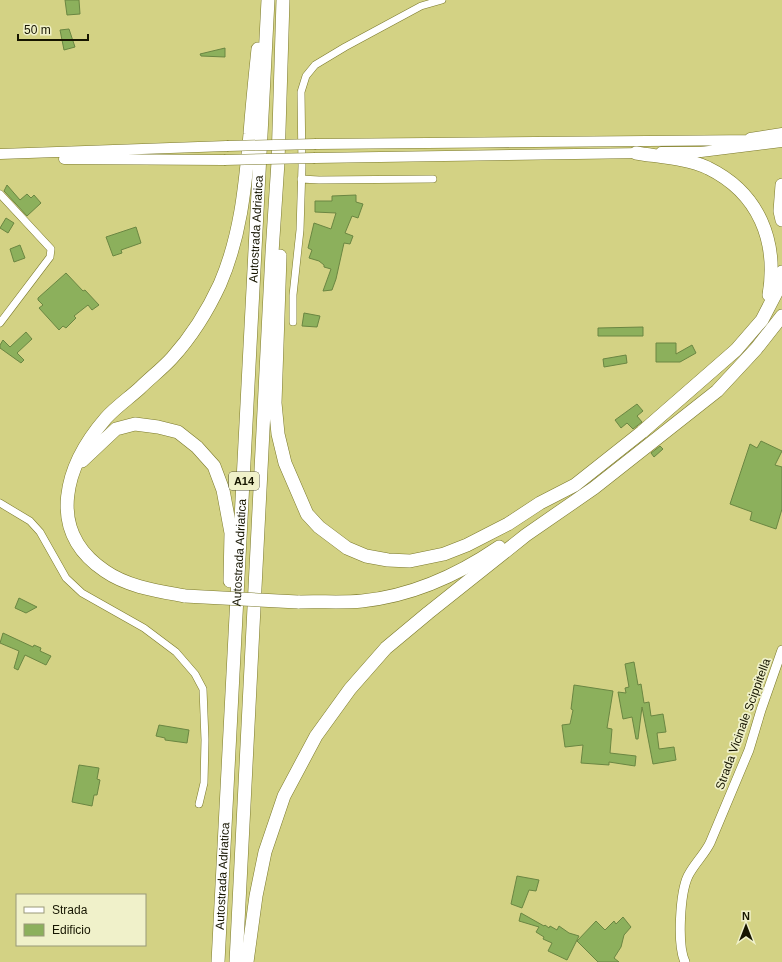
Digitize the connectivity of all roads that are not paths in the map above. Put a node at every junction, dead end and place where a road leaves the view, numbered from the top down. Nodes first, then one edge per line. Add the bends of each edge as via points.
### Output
1 (264, 0) edge
2 (268, 0) edge
3 (283, 0) edge
4 (442, 0) edge
5 (782, 133) edge
6 (744, 139) junction
7 (782, 141) edge
8 (636, 153) junction
9 (0, 154) edge
10 (0, 158) edge
11 (278, 162) junction
12 (301, 179) junction
13 (434, 179) dead end
14 (782, 185) edge
15 (0, 194) edge
16 (782, 220) edge
17 (782, 272) edge
18 (767, 311) junction
19 (782, 316) edge
20 (293, 322) dead end
21 (0, 323) edge
22 (74, 469) junction
23 (575, 485) junction
24 (594, 488) junction
25 (0, 503) edge
26 (523, 530) junction
27 (782, 650) edge
28 (229, 744) junction
29 (200, 804) dead end
30 (218, 962) edge
31 (236, 962) edge
32 (247, 962) edge
33 (685, 962) edge

1 - 22 highway via 243,200 236,237 219,284 196,327 172,358 107,417 89,441
2 - 28 highway, Autostrada Adriatica / A14
3 - 11 highway, Autostrada Adriatica / A14
4 - 12 street via 421,6 345,47 315,65 310,71 301,92
5 - 6 main road
6 - 7 main road
6 - 9 main road, bridge via 316,144
7 - 8 main road via 701,152
8 - 10 main road, bridge via 224,160
8 - 18 highway via 687,161 707,168 737,187 746,197 761,219 771,250
11 - 23 highway via 280,264 275,403 278,434 285,463 296,490 308,514 319,527 347,548 366,556 410,561 444,554 467,545
11 - 31 highway, Autostrada Adriatica / A14
12 - 13 street
12 - 20 street
14 - 16 highway
15 - 21 street via 51,249 50,257
17 - 18 highway via 778,289
18 - 23 highway via 755,330 731,355 642,432
19 - 24 highway via 756,350 717,392
22 - 26 highway, bridge via 67,508 70,530 77,544 105,571 122,580 153,590 185,596 298,602 362,601 403,593 458,572
22 - 28 highway via 116,429 135,424 178,432 198,447 214,466 223,490 231,533
23 - 26 highway
24 - 26 highway
24 - 32 highway via 526,535 386,648 350,689 320,730 284,796 265,852
25 - 29 street via 35,526 66,578 82,593 144,628 176,652 195,674 203,689 205,740 204,783
27 - 33 street, Strada Vicinale Scippitella via 742,768 710,843 686,881 680,940
28 - 30 highway, Autostrada Adriatica / A14

